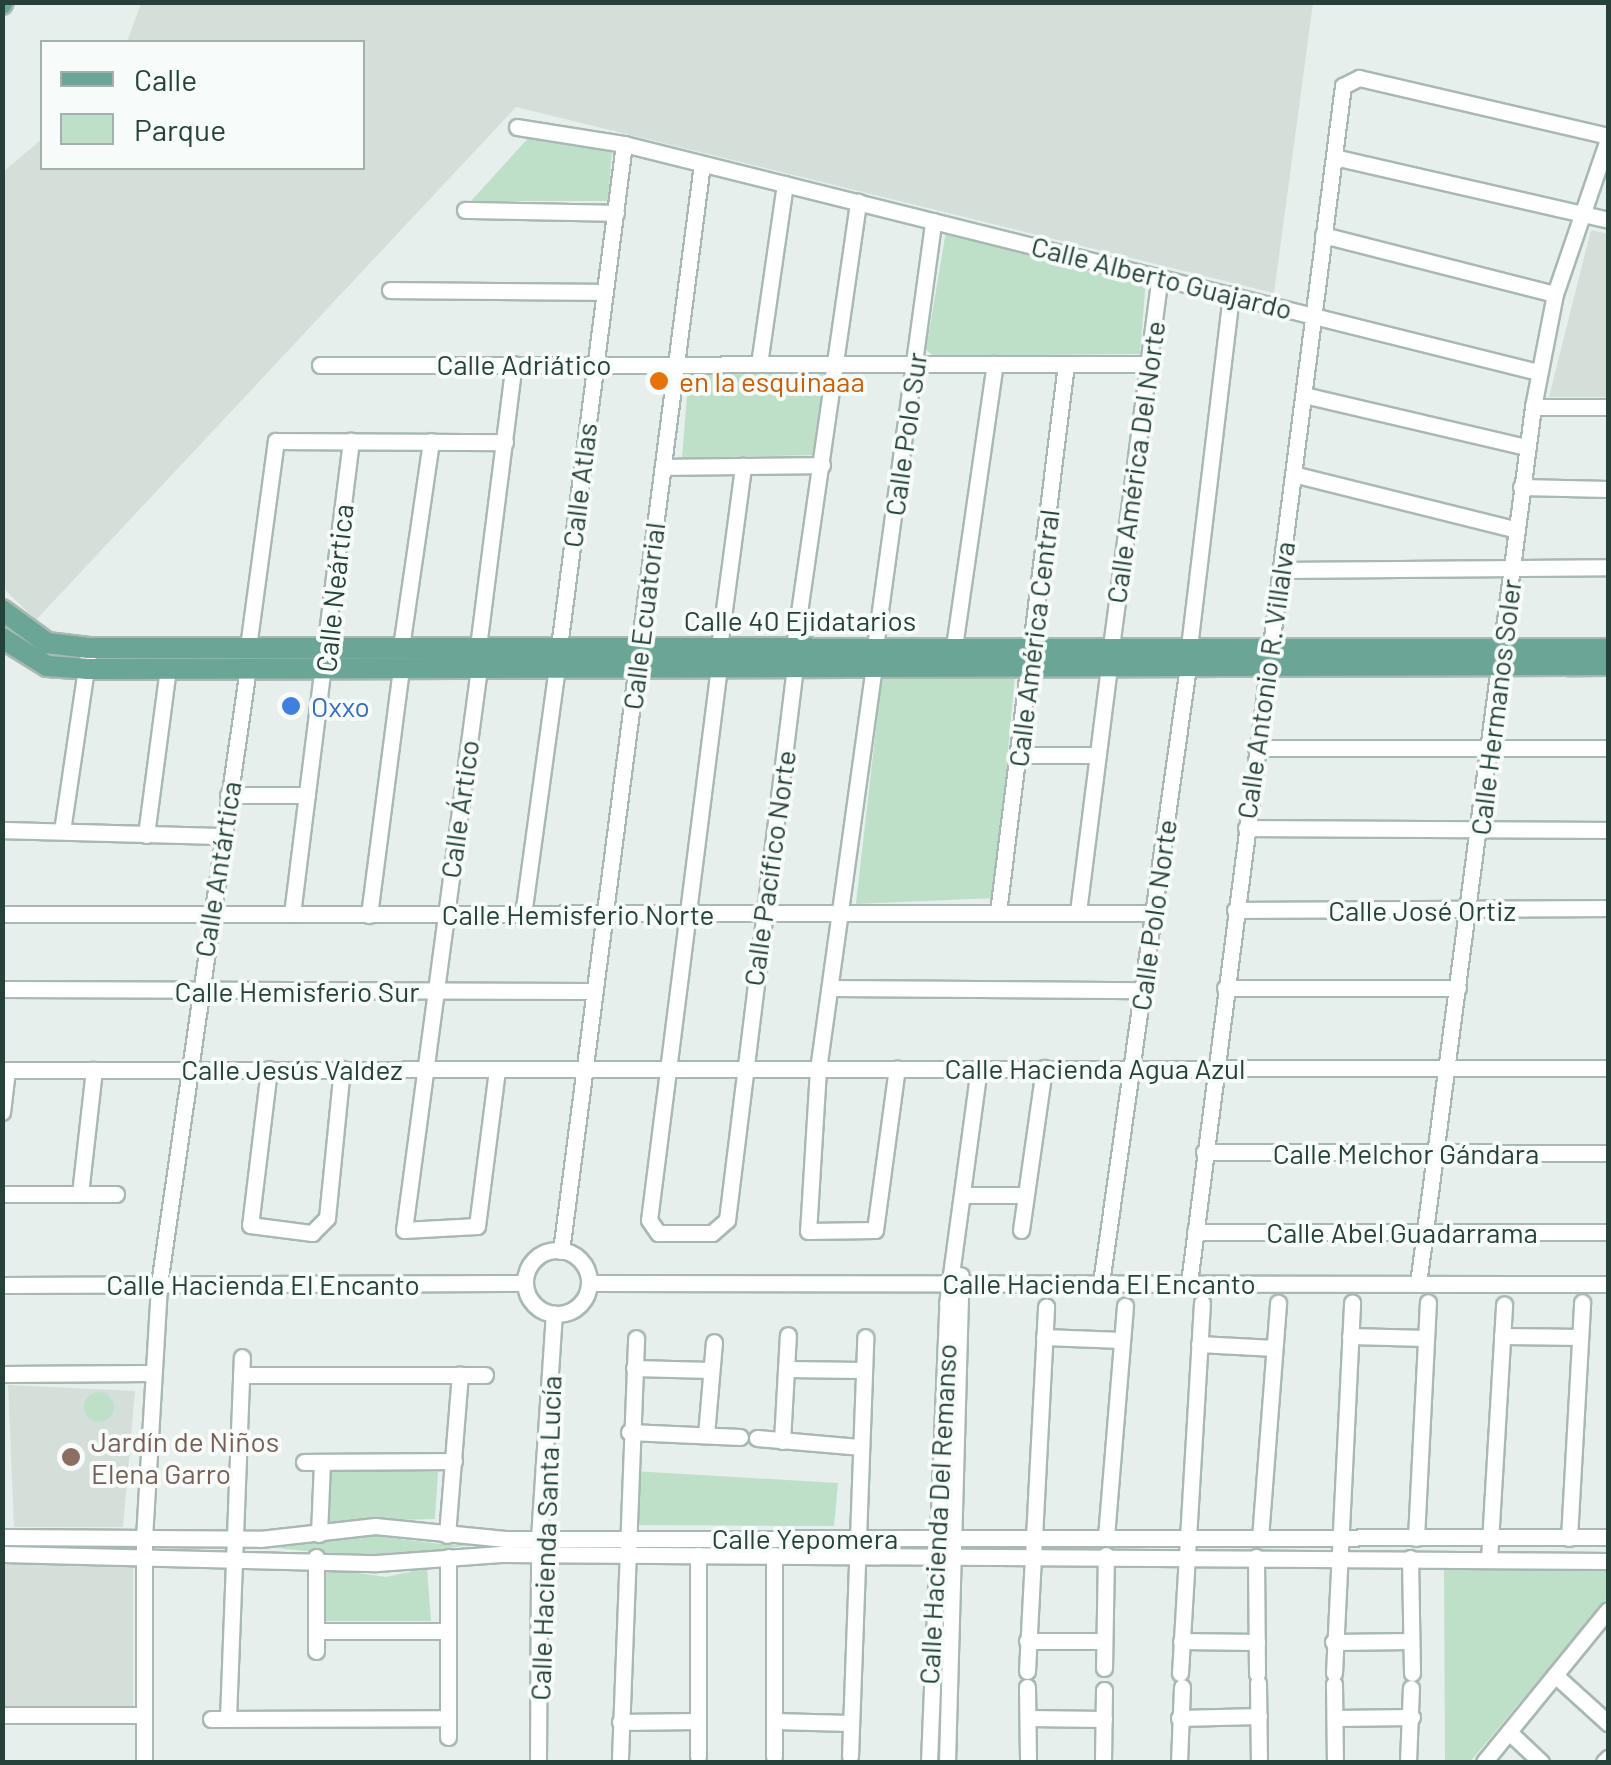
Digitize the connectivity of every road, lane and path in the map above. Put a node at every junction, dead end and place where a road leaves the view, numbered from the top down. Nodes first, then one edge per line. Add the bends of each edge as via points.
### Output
1 (517, 127) dead end
2 (1608, 137) edge
3 (624, 144) junction
4 (1334, 157) junction
5 (702, 164) junction
6 (784, 184) junction
7 (858, 202) junction
8 (466, 210) dead end
9 (1581, 212) junction
10 (616, 214) junction
11 (933, 220) junction
12 (1608, 220) edge
13 (1323, 235) junction
14 (1160, 276) junction
15 (390, 290) dead end
16 (604, 292) junction
17 (1231, 294) junction
18 (1555, 294) junction
19 (1313, 314) junction
20 (320, 364) dead end
21 (514, 364) junction
22 (594, 364) junction
23 (674, 364) junction
24 (758, 364) junction
25 (837, 364) junction
26 (916, 364) junction
27 (995, 364) junction
28 (1066, 364) junction
29 (1148, 364) junction
30 (1538, 372) junction
31 (1304, 395) junction
32 (1533, 407) junction
33 (1608, 407) edge
34 (350, 441) junction
35 (431, 442) junction
36 (504, 442) junction
37 (1526, 447) junction
38 (822, 465) junction
39 (744, 466) junction
40 (662, 467) junction
41 (1293, 474) junction
42 (1521, 487) junction
43 (1608, 489) edge
44 (1517, 530) junction
45 (1512, 568) junction
46 (1608, 568) edge
47 (1280, 570) junction
48 (2, 610) edge
49 (2, 638) edge
50 (954, 647) junction
51 (1608, 650) edge
52 (1110, 656) junction
53 (1189, 656) junction
54 (1268, 656) junction
55 (558, 657) junction
56 (638, 657) junction
57 (719, 657) junction
58 (795, 657) junction
59 (874, 657) junction
60 (1032, 657) junction
61 (1502, 657) junction
62 (248, 658) junction
63 (327, 658) junction
64 (401, 658) junction
65 (478, 658) junction
66 (87, 659) junction
67 (1608, 665) edge
68 (168, 668) junction
69 (1256, 748) junction
70 (1490, 748) junction
71 (1608, 748) edge
72 (1098, 754) junction
73 (1020, 755) junction
74 (307, 795) junction
75 (228, 796) junction
76 (1246, 828) junction
77 (2, 830) edge
78 (1480, 830) junction
79 (1608, 830) edge
80 (62, 832) junction
81 (146, 835) junction
82 (221, 836) junction
83 (1608, 908) edge
84 (1235, 910) junction
85 (1468, 910) junction
86 (840, 912) junction
87 (998, 912) junction
88 (1078, 912) junction
89 (762, 913) junction
90 (1154, 913) junction
91 (2, 914) edge
92 (211, 914) junction
93 (292, 914) junction
94 (369, 914) junction
95 (688, 914) junction
96 (444, 915) junction
97 (523, 915) junction
98 (602, 915) junction
99 (830, 988) junction
100 (1225, 988) junction
101 (1458, 988) junction
102 (2, 989) edge
103 (198, 990) junction
104 (1142, 990) junction
105 (592, 991) junction
106 (433, 992) junction
107 (818, 1068) junction
108 (897, 1068) junction
109 (980, 1068) junction
110 (1044, 1068) junction
111 (1129, 1068) junction
112 (1214, 1068) junction
113 (1448, 1068) junction
114 (1608, 1068) edge
115 (185, 1069) junction
116 (269, 1069) junction
117 (342, 1069) junction
118 (421, 1069) junction
119 (497, 1069) junction
120 (582, 1069) junction
121 (665, 1069) junction
122 (742, 1069) junction
123 (5, 1070) edge
124 (94, 1070) junction
125 (2, 1112) edge
126 (1204, 1152) junction
127 (1608, 1153) edge
128 (1436, 1154) junction
129 (2, 1194) edge
130 (80, 1194) junction
131 (116, 1194) dead end
132 (1024, 1194) junction
133 (964, 1195) junction
134 (1021, 1230) dead end
135 (1195, 1232) junction
136 (1608, 1232) edge
137 (1425, 1233) junction
138 (560, 1250) junction
139 (957, 1278) junction
140 (524, 1283) junction
141 (589, 1283) junction
142 (2, 1284) edge
143 (159, 1284) junction
144 (1101, 1284) junction
145 (1189, 1284) junction
146 (1418, 1284) junction
147 (1608, 1284) edge
148 (1352, 1302) dead end
149 (1428, 1302) dead end
150 (1582, 1302) dead end
151 (1202, 1303) dead end
152 (1278, 1303) dead end
153 (1504, 1304) dead end
154 (1046, 1306) dead end
155 (1125, 1306) dead end
156 (554, 1314) junction
157 (788, 1336) dead end
158 (1350, 1336) junction
159 (1502, 1336) junction
160 (865, 1337) dead end
161 (1044, 1337) junction
162 (1580, 1337) junction
163 (636, 1338) dead end
164 (1426, 1338) junction
165 (1122, 1340) junction
166 (714, 1342) dead end
167 (1199, 1344) junction
168 (1274, 1348) junction
169 (242, 1357) dead end
170 (634, 1368) junction
171 (786, 1369) junction
172 (711, 1370) junction
173 (863, 1370) junction
174 (153, 1373) junction
175 (2, 1374) edge
176 (485, 1374) dead end
177 (241, 1375) junction
178 (460, 1375) junction
179 (630, 1432) junction
180 (706, 1435) junction
181 (740, 1437) dead end
182 (757, 1438) dead end
183 (782, 1441) junction
184 (858, 1447) junction
185 (454, 1461) junction
186 (320, 1534) junction
187 (448, 1535) junction
188 (2, 1537) edge
189 (1106, 1537) junction
190 (1182, 1537) junction
191 (1260, 1538) junction
192 (1335, 1538) junction
193 (1416, 1538) junction
194 (1489, 1538) junction
195 (1569, 1538) junction
196 (1608, 1538) edge
197 (144, 1546) junction
198 (539, 1546) junction
199 (623, 1546) junction
200 (939, 1546) junction
201 (1028, 1546) junction
202 (230, 1547) junction
203 (851, 1547) junction
204 (2, 1554) edge
205 (698, 1555) junction
206 (774, 1555) junction
207 (1106, 1555) junction
208 (316, 1557) junction
209 (448, 1557) junction
210 (1182, 1557) junction
211 (1256, 1557) junction
212 (1333, 1558) junction
213 (1410, 1558) junction
214 (1488, 1559) junction
215 (1608, 1561) edge
216 (1608, 1613) edge
217 (448, 1631) junction
218 (316, 1632) junction
219 (1104, 1641) junction
220 (1181, 1641) junction
221 (1411, 1641) junction
222 (1027, 1642) junction
223 (1256, 1642) junction
224 (1334, 1642) junction
225 (316, 1651) dead end
226 (1104, 1668) dead end
227 (1555, 1676) junction
228 (1104, 1690) dead end
229 (2, 1716) edge
230 (144, 1716) junction
231 (1259, 1716) junction
232 (1412, 1717) junction
233 (228, 1718) junction
234 (448, 1718) junction
235 (1028, 1718) junction
236 (1104, 1718) junction
237 (1180, 1718) junction
238 (1335, 1718) junction
239 (210, 1719) dead end
240 (698, 1721) junction
241 (620, 1722) junction
242 (774, 1722) junction
243 (850, 1723) junction
244 (1608, 1724) edge
245 (1509, 1732) junction
246 (448, 1738) dead end
247 (698, 1756) dead end
248 (774, 1756) dead end
249 (850, 1756) dead end
250 (620, 1758) dead end
251 (144, 1762) edge
252 (538, 1762) edge
253 (928, 1762) edge
254 (948, 1762) edge
255 (1028, 1762) edge
256 (1104, 1762) edge
257 (1179, 1762) edge
258 (1259, 1762) edge
259 (1335, 1762) edge
260 (1408, 1762) edge
261 (1484, 1762) edge
262 (1540, 1762) edge

1 - 3 street, Calle Alberto Guajardo
2 - 4 street, Calle Antonio R. Villalva via 1349,79
2 - 9 street, Calle Hermanos Soler
3 - 5 street, Calle Alberto Guajardo
3 - 10 street, Calle Atlas
4 - 9 street
4 - 13 street, Calle Antonio R. Villalva
5 - 6 street, Calle Alberto Guajardo
5 - 23 street, Calle Ecuatorial
6 - 7 street, Calle Alberto Guajardo
6 - 24 street
7 - 11 street, Calle Alberto Guajardo
7 - 25 street, Calle Pacífico Norte
8 - 10 street
9 - 12 street
9 - 18 street, Calle Hermanos Soler
10 - 16 street, Calle Atlas
11 - 14 street, Calle Alberto Guajardo
11 - 26 street, Calle Polo Sur
13 - 18 street
13 - 19 street, Calle Antonio R. Villalva
14 - 17 street, Calle Alberto Guajardo
14 - 29 street, Calle América Del Norte
15 - 16 street
16 - 22 street, Calle Atlas
17 - 19 street, Calle Alberto Guajardo
17 - 53 street, Calle Polo Norte
18 - 30 street, Calle Hermanos Soler
19 - 30 street, Calle Alberto Guajardo
19 - 31 street, Calle Antonio R. Villalva
20 - 21 street, Calle Adriático
21 - 22 street, Calle Adriático
21 - 36 street, Calle Ártico
22 - 23 street, Calle Adriático
22 - 55 street, Calle Atlas
23 - 24 street, Calle Adriático
23 - 40 street, Calle Ecuatorial
24 - 25 street, Calle Adriático
25 - 26 street, Calle Adriático
25 - 38 street, Calle Pacífico Norte
26 - 27 street, Calle Adriático
26 - 59 street, Calle Polo Sur
27 - 28 street, Calle Adriático
27 - 50 street
28 - 29 street, Calle Adriático
28 - 60 street, Calle América Central
29 - 52 street, Calle América Del Norte
30 - 32 street, Calle Hermanos Soler
31 - 37 street
31 - 41 street, Calle Antonio R. Villalva
32 - 33 street
32 - 37 street, Calle Hermanos Soler
34 - 35 street
34 - 62 street, Calle Antártica via 276,441
34 - 63 street, Calle Neártica
35 - 36 street
35 - 64 street
36 - 65 street, Calle Ártico
37 - 42 street, Calle Hermanos Soler
38 - 39 street
38 - 58 street, Calle Pacífico Norte
39 - 40 street
39 - 57 street
40 - 56 street, Calle Ecuatorial
41 - 44 street
41 - 47 street, Calle Antonio R. Villalva
42 - 43 street
42 - 44 street, Calle Hermanos Soler
44 - 45 street, Calle Hermanos Soler
45 - 46 street
45 - 47 street
45 - 61 street, Calle Hermanos Soler
47 - 54 street, Calle Antonio R. Villalva
48 - 66 main road, Calle 40 Ejidatarios via 47,643
49 - 66 main road, Calle 40 Ejidatarios via 47,666
50 - 59 main road, Calle 40 Ejidatarios
50 - 60 main road, Calle 40 Ejidatarios
51 - 61 main road, Calle 40 Ejidatarios
52 - 53 main road, Calle 40 Ejidatarios
52 - 60 main road, Calle 40 Ejidatarios
52 - 72 street, Calle América Del Norte
53 - 54 main road, Calle 40 Ejidatarios
53 - 90 street, Calle Polo Norte
54 - 61 main road, Calle 40 Ejidatarios
54 - 69 street, Calle Antonio R. Villalva
55 - 56 main road, Calle 40 Ejidatarios
55 - 65 main road, Calle 40 Ejidatarios
55 - 97 street, Calle Atlas
56 - 57 main road, Calle 40 Ejidatarios
56 - 98 street, Calle Ecuatorial
57 - 58 main road, Calle 40 Ejidatarios
57 - 95 street
58 - 59 main road, Calle 40 Ejidatarios
58 - 89 street, Calle Pacífico Norte
59 - 60 main road, Calle 40 Ejidatarios
59 - 86 street, Calle Polo Sur
60 - 73 street, Calle América Central
61 - 67 main road, Calle 40 Ejidatarios
61 - 70 street, Calle Hermanos Soler
62 - 63 main road, Calle 40 Ejidatarios
62 - 66 main road, Calle 40 Ejidatarios
62 - 68 main road, Calle 40 Ejidatarios
62 - 75 street, Calle Antártica
63 - 64 main road, Calle 40 Ejidatarios
63 - 74 street, Calle Neártica
64 - 65 main road, Calle 40 Ejidatarios
64 - 94 street
65 - 96 street, Calle Ártico
66 - 68 main road, Calle 40 Ejidatarios
66 - 80 street
68 - 81 street
69 - 70 street
69 - 76 street, Calle Antonio R. Villalva
70 - 71 street
70 - 78 street, Calle Hermanos Soler
72 - 73 street
72 - 88 street, Calle América Del Norte
73 - 87 street, Calle América Central
74 - 75 street
74 - 93 street, Calle Neártica
75 - 82 street, Calle Antártica
76 - 78 street
76 - 84 street, Calle Antonio R. Villalva
77 - 80 street
78 - 79 street
78 - 85 street, Calle Hermanos Soler
80 - 81 street
81 - 82 street
82 - 92 street, Calle Antártica
83 - 85 street, Calle José Ortiz
84 - 85 street, Calle José Ortiz
84 - 100 street, Calle Antonio R. Villalva
85 - 101 street, Calle Hermanos Soler
86 - 87 street, Calle Hemisferio Norte
86 - 89 street, Calle Hemisferio Norte
86 - 99 street, Calle Polo Sur
87 - 88 street, Calle Hemisferio Norte
88 - 90 street, Calle Hemisferio Norte
89 - 95 street, Calle Hemisferio Norte
89 - 122 street, Calle Pacífico Norte
90 - 104 street, Calle Polo Norte
91 - 92 street, Calle Hemisferio Norte
92 - 93 street, Calle Hemisferio Norte
92 - 103 street, Calle Antártica
93 - 94 street, Calle Hemisferio Norte
94 - 96 street, Calle Hemisferio Norte
95 - 98 street, Calle Hemisferio Norte
95 - 121 street
96 - 97 street, Calle Hemisferio Norte
96 - 106 street, Calle Ártico
97 - 98 street, Calle Hemisferio Norte
98 - 105 street, Calle Ecuatorial
99 - 104 street
99 - 107 street, Calle Polo Sur
100 - 101 street
100 - 112 street, Calle Antonio R. Villalva
101 - 113 street, Calle Hermanos Soler
102 - 103 street, Calle Hemisferio Sur
103 - 106 street, Calle Hemisferio Sur
103 - 115 street, Calle Antártica
104 - 111 street, Calle Polo Norte
105 - 106 street, Calle Hemisferio Sur
105 - 120 street, Calle Ecuatorial
106 - 118 street, Calle Ártico
107 - 108 street, Calle Hacienda Agua Azul
107 - 108 street, Calle Polo Sur via 802,1225 818,1233 875,1230
107 - 122 street, Calle Hacienda Agua Azul
108 - 109 street, Calle Hacienda Agua Azul
109 - 110 street, Calle Hacienda Agua Azul
109 - 133 street, Calle Hacienda Del Remanso
110 - 111 street, Calle Hacienda Agua Azul
110 - 132 street
111 - 112 street, Calle Hacienda Agua Azul
111 - 144 street, Calle Polo Norte
112 - 113 street, Calle Hacienda Agua Azul
112 - 126 street, Calle Antonio R. Villalva
113 - 114 street, Calle Hacienda Agua Azul
113 - 128 street, Calle Hermanos Soler
115 - 116 street, Calle Jesús Valdez
115 - 124 street, Calle Jesús Valdez
115 - 143 street, Calle Antártica
116 - 117 street, Calle Jesús Valdez
116 - 117 street via 250,1224 312,1233 327,1218
117 - 118 street, Calle Jesús Valdez
118 - 119 street, Calle Jesús Valdez
118 - 119 street, Calle Ártico via 401,1225 463,1233 478,1222
119 - 120 street, Calle Jesús Valdez
120 - 121 street, Calle Hacienda Agua Azul
120 - 138 street
121 - 122 street, Calle Hacienda Agua Azul
121 - 122 street, Calle Pacífico Norte via 649,1224 658,1233 712,1234 727,1220
123 - 124 street, Calle Jesús Valdez
123 - 125 street
124 - 130 street
126 - 128 street, Calle Melchor Gándara
126 - 135 street, Calle Antonio R. Villalva
127 - 128 street, Calle Melchor Gándara
128 - 137 street, Calle Hermanos Soler
129 - 130 street
130 - 131 street
132 - 133 street
132 - 134 street
133 - 139 street, Calle Hacienda Del Remanso
135 - 137 street, Calle Abel Guadarrama
135 - 145 street, Calle Antonio R. Villalva
136 - 137 street, Calle Abel Guadarrama
137 - 146 street, Calle Hermanos Soler
138 - 140 street via 535,1258
138 - 141 street via 578,1258
139 - 141 street, Calle Hacienda El Encanto
139 - 144 street, Calle Hacienda El Encanto
139 - 200 street, Calle Hacienda Del Remanso
140 - 143 street, Calle Hacienda El Encanto
140 - 156 street via 530,1301
141 - 156 street via 582,1302
142 - 143 street, Calle Hacienda El Encanto
143 - 174 street, Calle Antártica
144 - 145 street, Calle Hacienda El Encanto
145 - 146 street, Calle Hacienda El Encanto
146 - 147 street, Calle Hacienda El Encanto
148 - 158 street
149 - 164 street
150 - 162 street
151 - 167 street
152 - 168 street
153 - 159 street
154 - 161 street
155 - 165 street
156 - 198 street, Calle Hacienda Santa Lucía
157 - 171 street
158 - 164 street
158 - 192 street
159 - 162 street
159 - 194 street
160 - 173 street
161 - 165 street
161 - 201 street
162 - 195 street
163 - 170 street
164 - 193 street
165 - 189 street
166 - 172 street
167 - 168 street
167 - 190 street
168 - 191 street
169 - 177 street
170 - 172 street
170 - 179 street
171 - 173 street
171 - 183 street
172 - 180 street
173 - 184 street
174 - 175 street
174 - 197 street, Calle Antártica
176 - 178 street
177 - 178 street
177 - 202 street
178 - 185 street
179 - 180 street
179 - 199 street
180 - 181 street
182 - 183 street
183 - 184 street
184 - 203 street
185 - 186 street via 313,1462
185 - 187 street
186 - 187 street, Calle Yepomera via 375,1526
186 - 202 street, Calle Yepomera
187 - 198 street, Calle Yepomera
188 - 197 street, Calle Yepomera
189 - 190 street, Calle Yepomera
189 - 201 street, Calle Yepomera
190 - 191 street, Calle Yepomera
190 - 210 street
191 - 192 street, Calle Yepomera
192 - 193 street, Calle Yepomera
192 - 212 street
193 - 194 street, Calle Yepomera
194 - 195 street, Calle Yepomera
194 - 214 street
195 - 196 street, Calle Yepomera
197 - 202 street, Calle Yepomera
197 - 204 street, Calle Yepomera
197 - 230 street, Calle Antártica
198 - 199 street, Calle Yepomera
198 - 209 street, Calle Yepomera
198 - 252 street, Calle Hacienda Santa Lucía
199 - 203 street, Calle Yepomera
199 - 205 street, Calle Yepomera
199 - 241 street
200 - 201 street, Calle Yepomera
200 - 203 street, Calle Yepomera
200 - 253 street, Calle Hacienda Del Remanso
200 - 254 street, Calle Hacienda Del Remanso
201 - 207 street, Calle Yepomera
201 - 222 street
202 - 208 street, Calle Yepomera
202 - 233 street
203 - 206 street, Calle Yepomera
203 - 243 street
205 - 206 street, Calle Yepomera
205 - 240 street
206 - 242 street
207 - 210 street, Calle Yepomera
207 - 219 street
208 - 209 street, Calle Yepomera
208 - 218 street
209 - 217 street
210 - 211 street, Calle Yepomera
210 - 220 street
211 - 212 street, Calle Yepomera
211 - 223 street
212 - 213 street, Calle Yepomera
212 - 224 street
213 - 214 street, Calle Yepomera
213 - 221 street
214 - 215 street, Calle Yepomera
216 - 227 street
217 - 218 street
217 - 234 street
218 - 225 street
219 - 222 street
219 - 226 street
220 - 223 street
220 - 237 street
221 - 224 street
221 - 232 street
222 - 235 street
223 - 231 street
224 - 238 street
227 - 244 street
227 - 245 street
228 - 236 street
229 - 230 street
230 - 251 street, Calle Antártica
231 - 237 street
231 - 258 street
232 - 238 street
232 - 260 street
233 - 234 street
233 - 239 street
234 - 246 street
235 - 236 street
235 - 255 street
236 - 256 street
237 - 257 street
238 - 259 street
240 - 241 street
240 - 247 street
241 - 250 street
242 - 243 street
242 - 248 street
243 - 249 street
245 - 261 street
245 - 262 street

